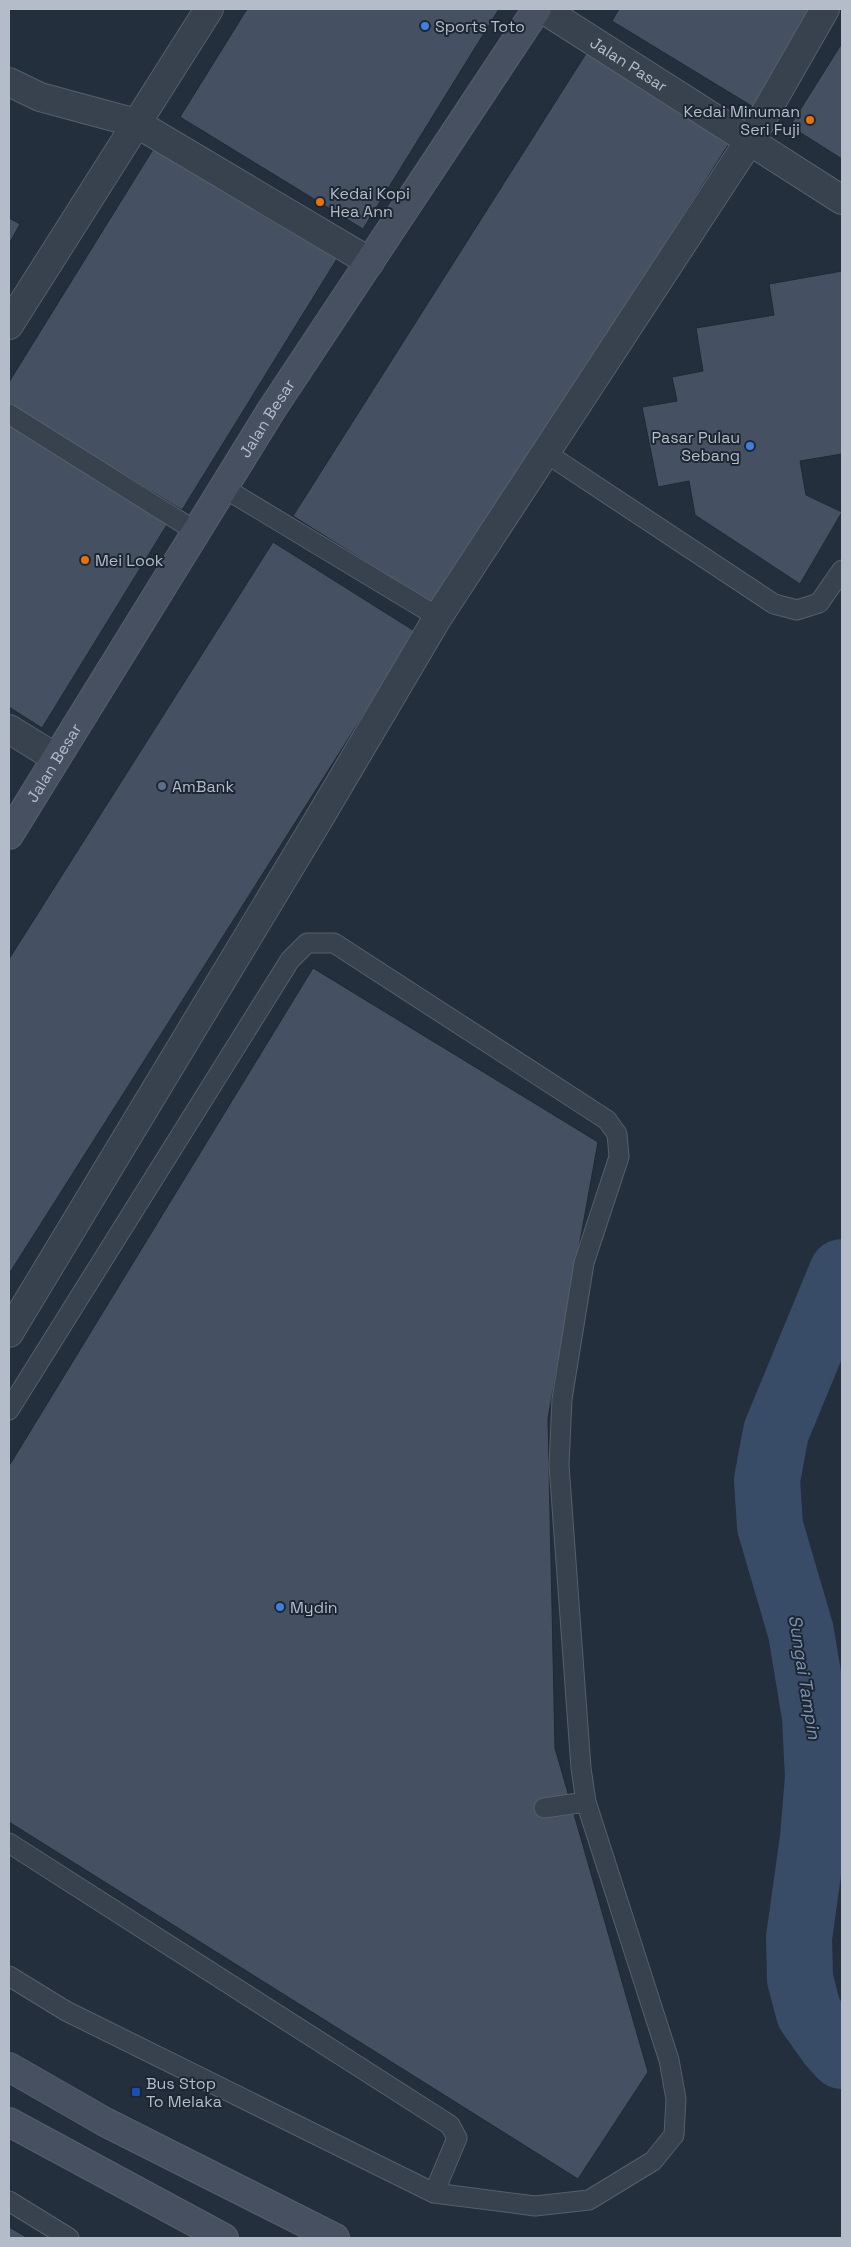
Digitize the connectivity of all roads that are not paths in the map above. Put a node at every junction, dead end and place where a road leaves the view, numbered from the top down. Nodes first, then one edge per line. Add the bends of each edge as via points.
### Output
1 (209, 9) edge
2 (537, 9) edge
3 (543, 9) edge
4 (825, 9) edge
5 (9, 82) edge
6 (136, 123) junction
7 (750, 140) junction
8 (842, 200) edge
9 (370, 262) junction
10 (9, 325) edge
11 (9, 414) edge
12 (546, 453) junction
13 (224, 488) junction
14 (197, 532) junction
15 (842, 570) edge
16 (438, 617) junction
17 (9, 729) edge
18 (56, 758) junction
19 (9, 835) edge
20 (9, 1333) edge
21 (9, 1410) edge
22 (586, 1802) junction
23 (544, 1808) dead end
24 (9, 1844) edge
25 (9, 1976) edge
26 (9, 2067) edge
27 (9, 2122) edge
28 (434, 2193) junction
29 (9, 2201) edge
30 (68, 2238) edge
31 (224, 2238) edge
32 (335, 2238) edge

1 - 6 street
2 - 9 street, Jalan Besar
3 - 7 street, Jalan Pasar
4 - 7 street
5 - 6 street via 40,97
6 - 9 street
6 - 10 street
7 - 8 street, Jalan Pasar
7 - 12 street
9 - 13 street, Jalan Besar
11 - 14 lane
12 - 15 lane via 774,604 797,610 819,603
12 - 16 street
13 - 14 street, Jalan Besar
13 - 16 lane
14 - 18 street, Jalan Besar
16 - 20 street
17 - 18 street
18 - 19 street, Jalan Besar
21 - 22 lane via 290,960 307,943 334,943 607,1120 617,1134 619,1158 584,1263 562,1399 559,1465
22 - 23 lane
22 - 28 lane via 669,2060 676,2099 674,2135 653,2161 589,2200 535,2206
24 - 28 lane via 450,2125 457,2138
25 - 28 lane via 66,2011
26 - 32 street via 105,2122
27 - 31 street
29 - 30 lane

